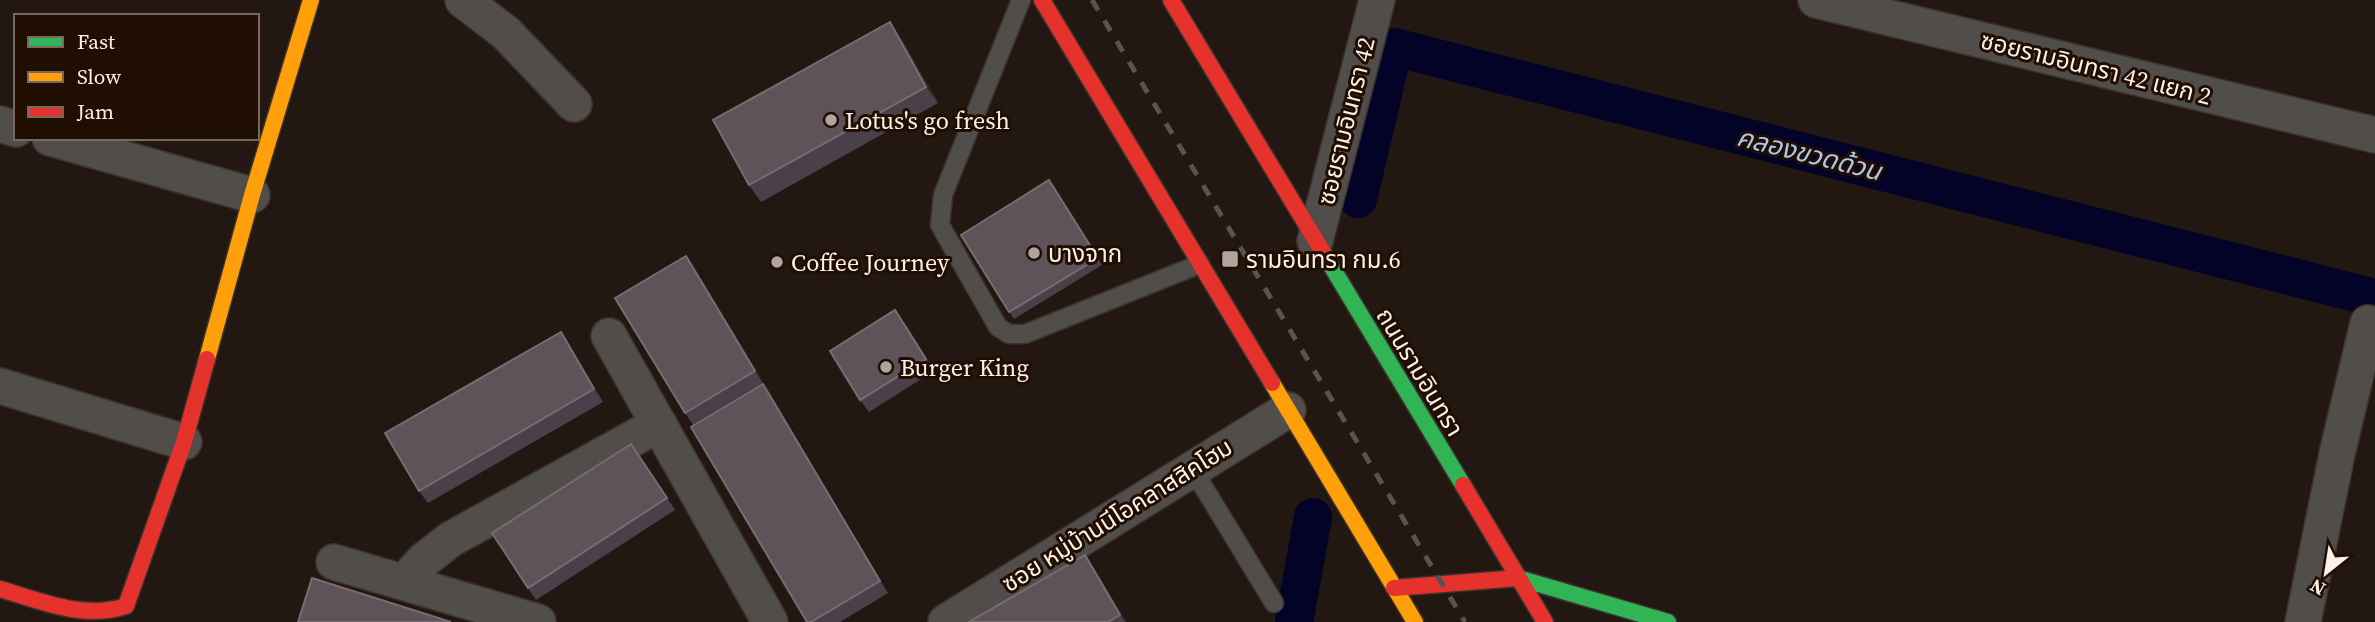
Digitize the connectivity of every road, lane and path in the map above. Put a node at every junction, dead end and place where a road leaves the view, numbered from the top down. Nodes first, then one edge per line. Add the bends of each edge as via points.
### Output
1 (311, 0) edge
2 (463, 0) edge
3 (1021, 0) edge
4 (1042, 0) edge
5 (1171, 0) edge
6 (1377, 0) edge
7 (1816, 0) edge
8 (574, 104) dead end
9 (2375, 135) edge
10 (57, 140) edge
11 (252, 195) junction
12 (1315, 241) junction
13 (1200, 264) junction
14 (2368, 323) dead end
15 (609, 337) dead end
16 (0, 386) edge
17 (1288, 410) junction
18 (659, 424) junction
19 (184, 442) junction
20 (1192, 468) junction
21 (334, 562) dead end
22 (1518, 578) junction
23 (404, 582) junction
24 (1394, 587) junction
25 (0, 589) edge
26 (1274, 603) dead end
27 (538, 622) edge
28 (770, 622) edge
29 (946, 622) edge
30 (1415, 622) edge
31 (1545, 622) edge
32 (1668, 622) edge
33 (2303, 622) edge

1 - 11 main road
2 - 8 street via 506,33
3 - 13 lane via 943,195 940,214 940,225 998,327 1009,334 1025,334
4 - 13 main road
5 - 12 main road, ถนนรามอินทรา
6 - 12 street, ซอยรามอินทรา 42
7 - 9 street, ซอยรามอินทรา 42 แยก 2
10 - 11 street
11 - 19 main road
12 - 22 main road, ถนนรามอินทรา
13 - 17 main road
14 - 33 street
15 - 18 street
16 - 19 street
17 - 20 street, ซอย หมู่บ้านนีโอคลาสสิคโฮม
17 - 24 main road
18 - 23 street via 451,539
18 - 28 street
19 - 25 main road via 126,606 115,613 84,613
20 - 26 lane
20 - 29 street, ซอย หมู่บ้านนีโอคลาสสิคโฮม
21 - 23 street
22 - 24 main road
22 - 31 main road, ถนนรามอินทรา
22 - 32 main road
23 - 27 street
24 - 30 main road

